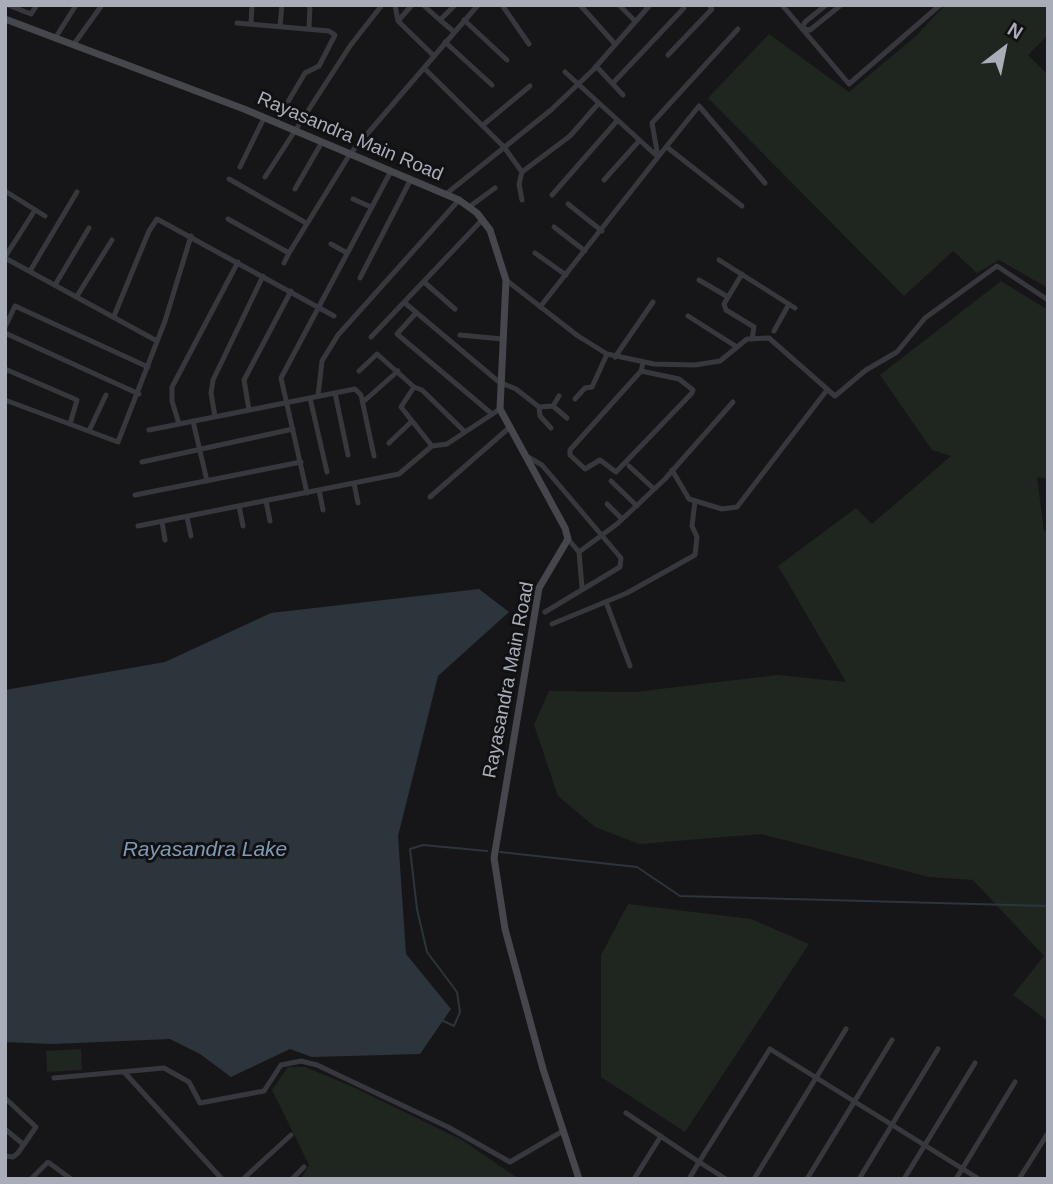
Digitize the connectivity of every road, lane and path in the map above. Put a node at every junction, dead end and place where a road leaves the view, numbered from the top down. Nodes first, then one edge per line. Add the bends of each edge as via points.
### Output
1 (37, 5) edge
2 (76, 5) edge
3 (102, 5) edge
4 (252, 5) edge
5 (282, 5) edge
6 (310, 5) edge
7 (382, 5) edge
8 (395, 5) edge
9 (412, 5) edge
10 (423, 5) edge
11 (455, 5) edge
12 (478, 5) edge
13 (502, 5) edge
14 (580, 5) edge
15 (618, 5) edge
16 (650, 5) edge
17 (709, 5) edge
18 (782, 5) edge
19 (825, 5) edge
20 (841, 5) edge
21 (940, 5) edge
22 (11, 6) edge
23 (684, 8) dead end
24 (6, 19) edge
25 (440, 20) junction
26 (464, 20) junction
27 (635, 20) junction
28 (398, 21) junction
29 (237, 23) dead end
30 (251, 24) junction
31 (280, 26) junction
32 (309, 29) junction
33 (737, 29) dead end
34 (802, 29) junction
35 (453, 31) junction
36 (56, 37) junction
37 (444, 42) junction
38 (74, 44) junction
39 (529, 44) dead end
40 (615, 44) junction
41 (668, 55) dead end
42 (434, 56) junction
43 (507, 60) dead end
44 (596, 66) junction
45 (424, 68) junction
46 (565, 72) dead end
47 (612, 83) junction
48 (577, 84) junction
49 (492, 85) dead end
50 (530, 86) dead end
51 (623, 94) dead end
52 (598, 104) junction
53 (264, 118) junction
54 (276, 122) junction
55 (616, 122) junction
56 (483, 125) junction
57 (295, 131) junction
58 (639, 141) junction
59 (322, 142) junction
60 (504, 147) junction
61 (668, 148) junction
62 (350, 154) junction
63 (658, 157) junction
64 (240, 167) dead end
65 (391, 171) junction
66 (522, 172) junction
67 (265, 177) dead end
68 (229, 179) dead end
69 (411, 179) junction
70 (604, 180) dead end
71 (765, 183) dead end
72 (495, 188) dead end
73 (295, 189) dead end
74 (77, 192) dead end
75 (6, 194) edge
76 (446, 194) junction
77 (552, 195) dead end
78 (353, 199) dead end
79 (459, 200) junction
80 (522, 200) dead end
81 (568, 204) dead end
82 (742, 206) dead end
83 (371, 207) junction
84 (469, 207) junction
85 (35, 210) junction
86 (45, 216) dead end
87 (228, 219) dead end
88 (483, 219) junction
89 (306, 223) junction
90 (554, 227) dead end
91 (89, 228) dead end
92 (602, 230) junction
93 (191, 236) junction
94 (112, 240) dead end
95 (331, 244) dead end
96 (585, 251) junction
97 (289, 253) junction
98 (348, 253) junction
99 (535, 253) dead end
100 (5, 258) edge
101 (719, 260) dead end
102 (238, 262) junction
103 (284, 263) dead end
104 (30, 271) junction
105 (742, 274) junction
106 (566, 275) junction
107 (263, 276) junction
108 (360, 278) dead end
109 (506, 280) junction
110 (699, 280) dead end
111 (424, 282) junction
112 (55, 285) junction
113 (291, 291) junction
114 (77, 296) junction
115 (727, 297) junction
116 (1048, 300) edge
117 (653, 302) dead end
118 (405, 303) junction
119 (789, 304) junction
120 (318, 306) junction
121 (540, 307) junction
122 (455, 309) dead end
123 (795, 309) dead end
124 (416, 313) junction
125 (114, 316) junction
126 (334, 316) dead end
127 (688, 316) dead end
128 (5, 327) edge
129 (774, 331) dead end
130 (5, 333) edge
131 (460, 335) dead end
132 (371, 337) dead end
133 (502, 339) junction
134 (752, 339) junction
135 (157, 341) junction
136 (737, 347) junction
137 (607, 354) junction
138 (615, 357) junction
139 (643, 363) junction
140 (679, 365) junction
141 (148, 367) junction
142 (5, 369) edge
143 (359, 370) dead end
144 (398, 371) junction
145 (641, 371) junction
146 (679, 379) junction
147 (499, 382) junction
148 (414, 387) junction
149 (827, 390) junction
150 (335, 393) junction
151 (139, 394) junction
152 (106, 395) dead end
153 (318, 396) junction
154 (559, 396) dead end
155 (310, 398) junction
156 (576, 399) dead end
157 (5, 400) edge
158 (363, 402) junction
159 (733, 402) dead end
160 (287, 403) junction
161 (553, 406) junction
162 (539, 407) junction
163 (249, 410) junction
164 (496, 412) junction
165 (540, 416) junction
166 (215, 417) junction
167 (567, 418) dead end
168 (193, 421) junction
169 (411, 422) junction
170 (535, 422) dead end
171 (70, 424) junction
172 (179, 424) junction
173 (510, 427) junction
174 (551, 428) dead end
175 (293, 429) junction
176 (149, 430) dead end
177 (89, 432) junction
178 (465, 432) junction
179 (389, 443) dead end
180 (432, 446) junction
181 (200, 450) junction
182 (348, 455) dead end
183 (374, 456) dead end
184 (528, 457) junction
185 (301, 462) junction
186 (142, 463) dead end
187 (629, 466) dead end
188 (672, 471) junction
189 (327, 472) dead end
190 (207, 481) junction
191 (611, 481) dead end
192 (354, 483) junction
193 (654, 489) junction
194 (319, 490) junction
195 (307, 493) junction
196 (135, 495) dead end
197 (430, 497) dead end
198 (266, 501) junction
199 (695, 501) junction
200 (358, 503) dead end
201 (607, 503) dead end
202 (239, 506) junction
203 (636, 506) junction
204 (323, 510) dead end
205 (187, 517) junction
206 (622, 519) junction
207 (270, 521) dead end
208 (162, 522) junction
209 (138, 526) dead end
210 (243, 526) dead end
211 (602, 535) junction
212 (191, 536) dead end
213 (568, 539) junction
214 (166, 540) dead end
215 (579, 552) junction
216 (582, 587) junction
217 (606, 602) junction
218 (545, 612) dead end
219 (552, 624) dead end
220 (630, 666) dead end
221 (846, 1030) dead end
222 (892, 1040) dead end
223 (938, 1049) dead end
224 (975, 1063) dead end
225 (124, 1072) junction
226 (54, 1078) dead end
227 (816, 1078) junction
228 (1014, 1083) dead end
229 (5, 1098) edge
230 (855, 1102) junction
231 (626, 1113) dead end
232 (893, 1125) junction
233 (5, 1129) edge
234 (563, 1131) junction
235 (1048, 1133) edge
236 (291, 1135) dead end
237 (661, 1136) junction
238 (24, 1145) junction
239 (925, 1146) junction
240 (5, 1156) edge
241 (699, 1162) junction
242 (304, 1167) dead end
243 (962, 1169) junction
244 (723, 1178) edge
245 (31, 1179) edge
246 (71, 1179) edge
247 (222, 1179) edge
248 (243, 1179) edge
249 (292, 1179) edge
250 (579, 1179) edge
251 (634, 1179) edge
252 (689, 1179) edge
253 (754, 1179) edge
254 (807, 1179) edge
255 (859, 1179) edge
256 (904, 1179) edge
257 (956, 1179) edge
258 (979, 1179) edge
259 (1019, 1179) edge

1 - 22 street via 31,14
2 - 36 street
3 - 38 street
4 - 30 street
5 - 31 street
6 - 32 street
7 - 57 street
8 - 28 street
9 - 28 street
10 - 25 street
11 - 25 street
12 - 26 street
13 - 39 street
14 - 40 street
15 - 27 street
16 - 27 street
17 - 41 street via 712,9
18 - 34 street
19 - 34 street
20 - 34 street via 810,30
21 - 34 street via 849,84
22 - 24 street
23 - 47 street
24 - 36 street, Rayasandra Main Road
25 - 35 street
26 - 35 street
26 - 43 street
27 - 40 street
28 - 42 street
29 - 30 street
30 - 31 street
31 - 32 street
32 - 54 street via 332,32 335,39 319,66 305,73
33 - 63 street via 652,122
35 - 37 street
36 - 38 street, Rayasandra Main Road
37 - 42 street
37 - 49 street
38 - 53 street, Rayasandra Main Road
40 - 44 street
42 - 45 street
44 - 47 street
44 - 48 street
45 - 56 street
45 - 62 street
46 - 48 street
47 - 51 street
48 - 52 street
48 - 60 street
50 - 56 street
52 - 55 street
52 - 66 street via 560,145
53 - 54 street, Rayasandra Main Road
53 - 64 street
54 - 57 street, Rayasandra Main Road
55 - 58 street
55 - 77 street
56 - 60 street
57 - 59 street, Rayasandra Main Road
57 - 67 street
58 - 63 street
58 - 70 street
59 - 62 street, Rayasandra Main Road
59 - 73 street
60 - 66 street
60 - 76 street
61 - 63 street
61 - 71 street via 665,145 699,106
61 - 82 street
62 - 65 street, Rayasandra Main Road
62 - 89 street
63 - 92 street
65 - 69 street, Rayasandra Main Road
65 - 83 street
66 - 80 street
68 - 89 street
69 - 76 street, Rayasandra Main Road
69 - 108 street
72 - 84 street
74 - 104 street
75 - 85 street
76 - 79 street, Rayasandra Main Road
78 - 83 street
79 - 84 street, Rayasandra Main Road
79 - 153 street via 338,335 321,361
81 - 92 street
83 - 98 street
84 - 88 street, Rayasandra Main Road
85 - 86 street
85 - 100 street
87 - 97 street
88 - 109 street, Rayasandra Main Road
88 - 111 street
89 - 97 street
90 - 96 street
91 - 112 street
92 - 96 street
93 - 102 street
93 - 125 street via 157,219
93 - 135 street
94 - 114 street
95 - 98 street
96 - 106 street
97 - 103 street
98 - 120 street
99 - 106 street
100 - 104 street
101 - 105 street
102 - 107 street
102 - 172 street via 172,387
104 - 112 street
105 - 115 street
105 - 119 street
106 - 121 street
107 - 113 street
107 - 166 street via 213,380
109 - 121 street
109 - 133 street, Rayasandra Main Road
110 - 115 street
111 - 118 street
111 - 122 street
112 - 114 street
113 - 120 street
113 - 163 street via 244,380
114 - 125 street
115 - 134 street via 726,310 754,327
116 - 149 street via 997,266 925,318 897,352 866,370 839,394
117 - 138 street
118 - 124 street
118 - 132 street
119 - 123 street
119 - 129 street
120 - 126 street
120 - 160 street via 281,378
121 - 137 street
124 - 147 street
124 - 164 street via 397,334
125 - 135 street
127 - 136 street
128 - 141 street via 15,306
130 - 151 street
131 - 133 street
133 - 147 street, Rayasandra Main Road
134 - 136 street
134 - 149 street via 769,338 778,343
135 - 141 street
136 - 140 street via 720,361
137 - 138 street
137 - 156 street via 592,387
138 - 139 street
139 - 140 street
139 - 145 street
140 - 146 street
141 - 151 street
142 - 171 street via 75,399
143 - 144 street via 377,354
144 - 148 street
144 - 158 street
145 - 146 street
145 - 146 street via 570,450 570,456 585,468 600,460 616,472 692,393
147 - 162 street
147 - 164 street, Rayasandra Main Road
148 - 169 street via 401,407
148 - 178 street
149 - 199 street via 737,507 722,509
150 - 153 street
150 - 158 street via 360,390
150 - 182 street
151 - 177 street via 118,443
152 - 177 street
153 - 155 street
154 - 161 street
155 - 160 street
155 - 189 street
157 - 171 street
158 - 183 street
159 - 188 street
160 - 163 street
160 - 175 street
161 - 162 street
161 - 167 street
162 - 165 street
163 - 166 street
164 - 173 street, Rayasandra Main Road
164 - 178 street
165 - 170 street
165 - 174 street
166 - 168 street
168 - 172 street
168 - 181 street
169 - 179 street
169 - 180 street
171 - 177 street
172 - 176 street
173 - 184 street, Rayasandra Main Road
173 - 197 street
175 - 181 street
175 - 185 street
178 - 180 street via 447,444
180 - 192 street via 399,474
181 - 186 street
181 - 190 street
184 - 211 street via 542,464
184 - 213 street, Rayasandra Main Road
185 - 190 street
185 - 195 street
187 - 193 street
188 - 193 street
188 - 199 street via 689,499
190 - 196 street
191 - 203 street
192 - 194 street
192 - 200 street
193 - 203 street
194 - 195 street
194 - 204 street
195 - 198 street
198 - 202 street
198 - 207 street
199 - 217 street via 695,555
201 - 206 street
202 - 205 street
202 - 210 street
203 - 206 street
205 - 208 street
205 - 212 street
206 - 211 street
208 - 209 street
208 - 214 street
211 - 215 street
211 - 216 street via 616,550 621,565
213 - 215 street
213 - 234 street, Rayasandra Main Road via 539,588 494,858 505,929
215 - 216 street
216 - 218 street
217 - 219 street
217 - 220 street
221 - 227 street
222 - 230 street
223 - 232 street
224 - 239 street
225 - 226 street
225 - 234 street via 164,1068 174,1072 192,1086 200,1103 264,1091 281,1065 307,1061 448,1127 510,1162
225 - 247 street
227 - 230 street
227 - 241 street via 770,1049
227 - 253 street
228 - 243 street
229 - 238 street via 36,1127
230 - 232 street
230 - 254 street
231 - 237 street
232 - 239 street
232 - 255 street
233 - 238 street
234 - 250 street, Rayasandra Main Road
235 - 259 street
236 - 248 street
237 - 241 street
237 - 251 street
238 - 240 street via 13,1157
239 - 243 street
239 - 256 street
241 - 244 street
241 - 252 street
242 - 249 street
243 - 257 street
243 - 258 street
245 - 246 street via 48,1162

